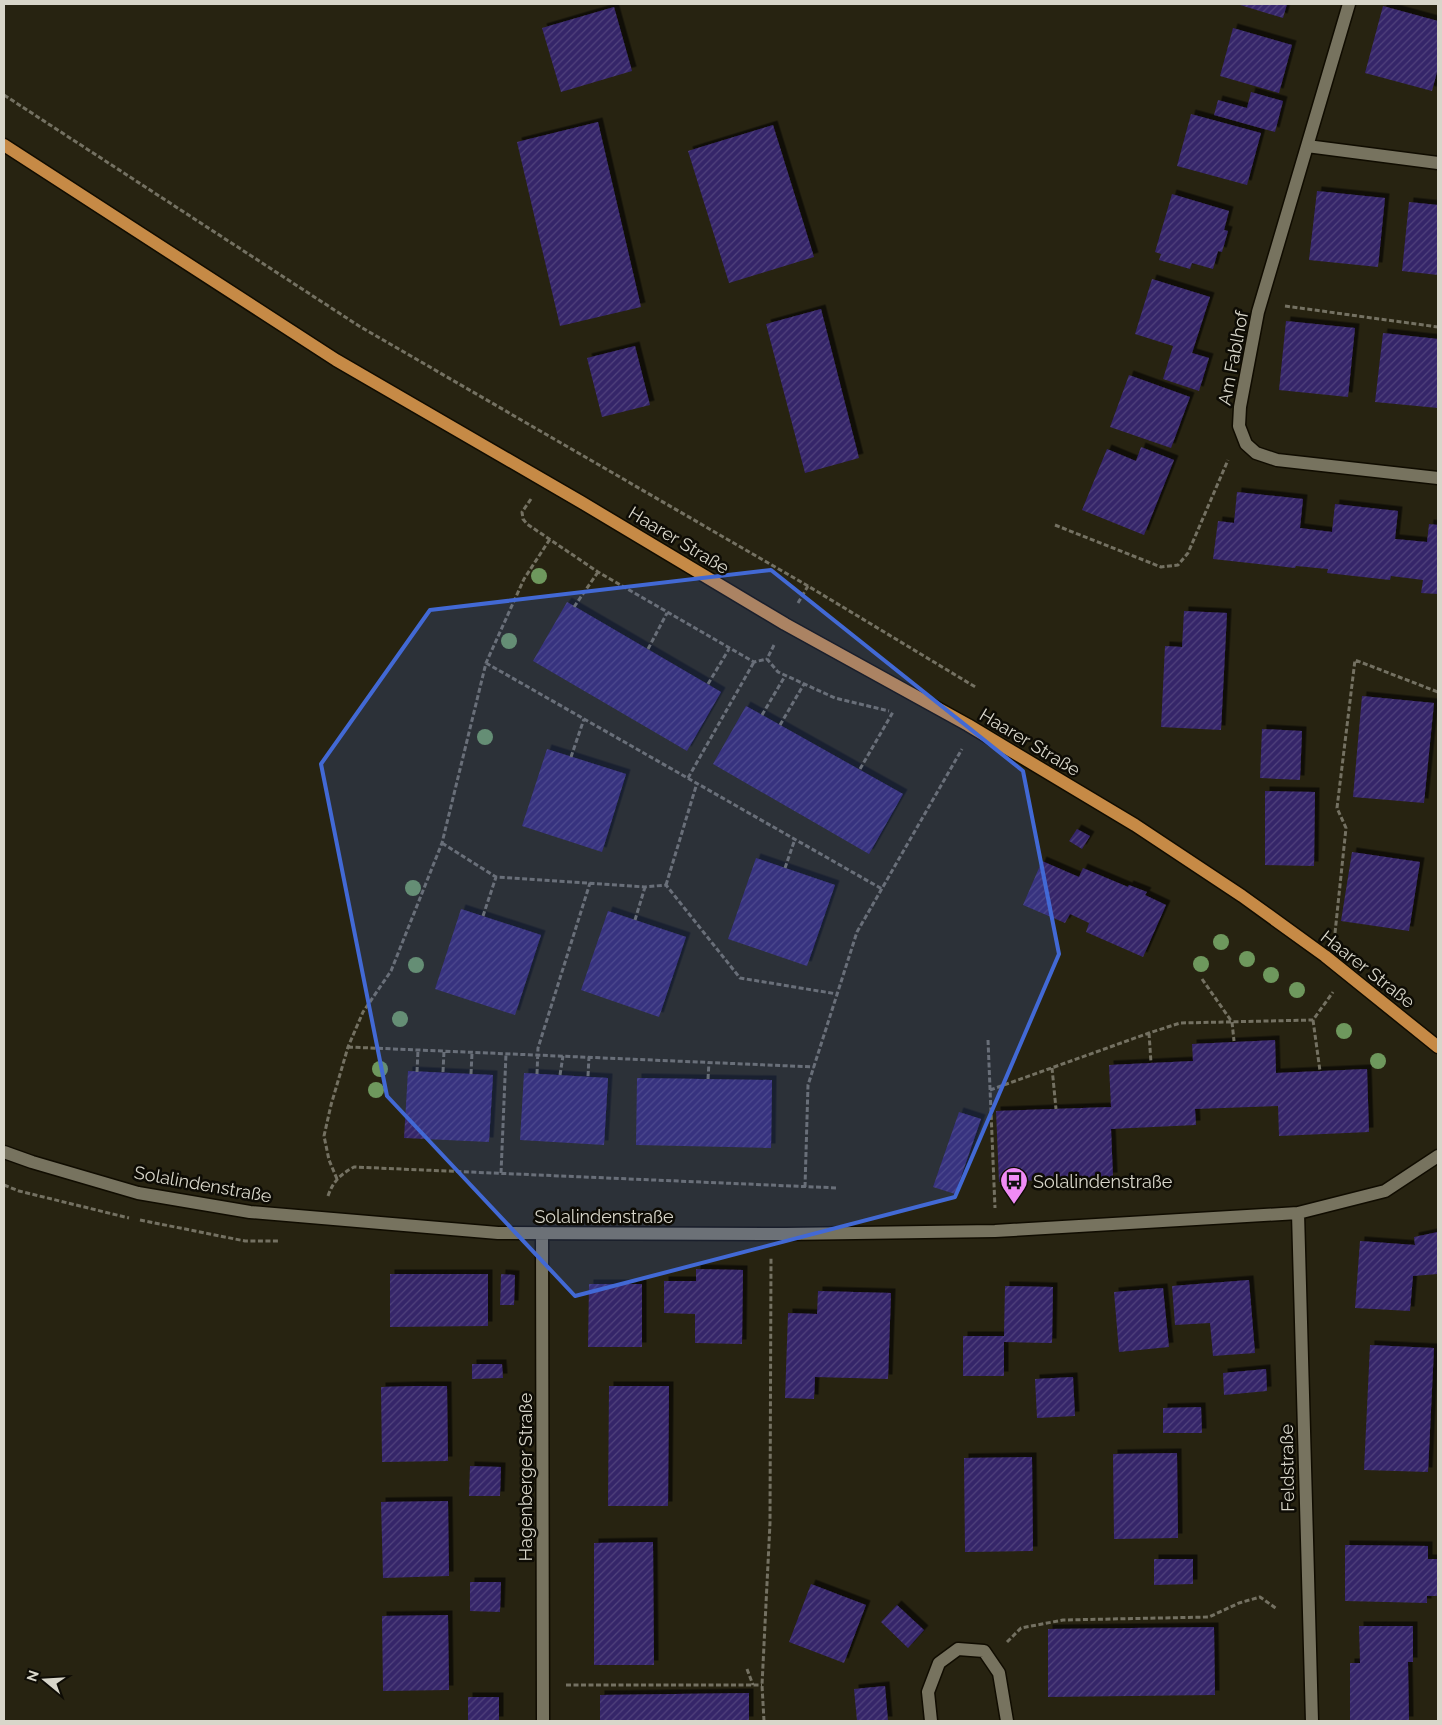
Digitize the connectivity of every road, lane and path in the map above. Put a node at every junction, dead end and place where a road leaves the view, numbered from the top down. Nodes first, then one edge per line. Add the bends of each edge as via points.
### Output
1 (1349, 4) edge
2 (4, 94) edge
3 (4, 145) edge
4 (1307, 146) junction
5 (1438, 163) edge
6 (1261, 302) junction
7 (1438, 327) edge
8 (1246, 444) junction
9 (1438, 478) edge
10 (543, 480) junction
11 (1055, 525) dead end
12 (550, 539) junction
13 (598, 572) junction
14 (574, 607) dead end
15 (667, 612) junction
16 (648, 649) dead end
17 (729, 649) junction
18 (767, 659) dead end
19 (754, 662) junction
20 (486, 663) junction
21 (785, 676) dead end
22 (708, 684) dead end
23 (804, 684) dead end
24 (977, 688) dead end
25 (1438, 692) edge
26 (893, 712) dead end
27 (762, 715) dead end
28 (584, 719) junction
29 (780, 725) dead end
30 (963, 746) dead end
31 (571, 757) dead end
32 (860, 769) dead end
33 (688, 778) junction
34 (697, 784) junction
35 (795, 839) junction
36 (442, 843) junction
37 (785, 868) dead end
38 (496, 877) junction
39 (590, 883) junction
40 (666, 886) junction
41 (645, 887) junction
42 (882, 889) junction
43 (483, 916) dead end
44 (635, 920) dead end
45 (1325, 956) junction
46 (1346, 972) junction
47 (1202, 979) dead end
48 (837, 994) junction
49 (1314, 1020) junction
50 (1232, 1022) junction
51 (1148, 1033) junction
52 (988, 1040) dead end
53 (1234, 1042) dead end
54 (348, 1047) junction
55 (1438, 1047) edge
56 (418, 1050) junction
57 (444, 1052) junction
58 (472, 1053) junction
59 (506, 1054) junction
60 (538, 1055) junction
61 (563, 1056) junction
62 (589, 1057) junction
63 (709, 1062) junction
64 (1151, 1063) dead end
65 (814, 1067) junction
66 (1052, 1068) junction
67 (1320, 1071) dead end
68 (417, 1072) dead end
69 (443, 1072) dead end
70 (471, 1074) dead end
71 (537, 1074) dead end
72 (560, 1075) dead end
73 (588, 1076) dead end
74 (708, 1079) dead end
75 (990, 1090) junction
76 (1056, 1109) dead end
77 (4, 1152) edge
78 (1438, 1156) edge
79 (501, 1173) junction
80 (337, 1178) junction
81 (805, 1187) junction
82 (838, 1188) dead end
83 (1298, 1213) junction
84 (324, 1218) junction
85 (995, 1232) junction
86 (542, 1233) junction
87 (771, 1248) dead end
88 (1277, 1609) dead end
89 (990, 1660) junction
90 (747, 1669) dead end
91 (543, 1685) junction
92 (754, 1685) junction
93 (762, 1685) junction
94 (542, 1721) edge
95 (764, 1721) edge
96 (931, 1721) edge
97 (1007, 1721) edge
98 (1312, 1721) edge

1 - 4 street, Am Fablhof
2 - 24 path via 359,326 808,586
3 - 10 main road, Haarer Straße via 336,360
4 - 5 street
4 - 6 street, Am Fablhof
6 - 7 path
6 - 8 street, Am Fablhof via 1240,407 1239,426
8 - 9 street via 1256,453 1277,460
8 - 11 path via 1228,459 1188,553 1178,564 1161,567
10 - 12 path via 522,512 527,524
10 - 45 main road, Haarer Straße via 785,624 1136,825
12 - 13 path
12 - 20 path via 524,579
13 - 14 path
13 - 15 path
15 - 16 path
15 - 17 path
17 - 19 path
17 - 22 path
18 - 19 path
19 - 33 path
20 - 28 path
20 - 36 path
21 - 27 path
23 - 29 path
25 - 45 path via 1355,660 1337,808 1346,828 1339,902 1336,929
26 - 32 path
28 - 31 path
28 - 33 path
30 - 42 path
33 - 34 path
34 - 35 path
34 - 40 path
35 - 37 path
35 - 42 path
36 - 38 path
36 - 54 path via 391,971 363,1012
38 - 39 path
38 - 43 path
39 - 41 path
39 - 60 path
40 - 41 path
40 - 48 path via 740,978
41 - 44 path
42 - 48 path via 857,932
45 - 46 main road, Haarer Straße
46 - 49 path
46 - 55 main road, Haarer Straße
47 - 50 path
48 - 65 path
49 - 50 path
49 - 67 path
50 - 51 path via 1180,1023
50 - 53 path
51 - 64 path
51 - 66 path
52 - 75 path
54 - 56 path
54 - 80 path via 324,1136
56 - 57 path
56 - 68 path
57 - 58 path
57 - 69 path
58 - 59 path
58 - 70 path
59 - 60 path
59 - 79 path
60 - 61 path
60 - 71 path
61 - 62 path
61 - 72 path
62 - 63 path
62 - 73 path
63 - 65 path
63 - 74 path
65 - 81 path via 808,1084
66 - 75 path
66 - 76 path
75 - 85 path
77 - 84 street, Solalindenstraße via 138,1193 250,1212
78 - 83 street, Solalindenstraße via 1385,1191
79 - 80 path via 354,1167
79 - 81 path
80 - 84 path via 330,1191
81 - 82 path
83 - 85 street, Solalindenstraße
83 - 98 street, Feldstraße
84 - 86 street, Solalindenstraße via 498,1233
85 - 86 street, Solalindenstraße
86 - 91 street, Hagenberger Straße
87 - 93 path via 770,1523
88 - 89 path via 1260,1597 1209,1616 1063,1620 1021,1628
89 - 96 street via 984,1651 958,1649 939,1663 928,1692
89 - 97 street via 999,1673
90 - 92 path
91 - 92 path
91 - 94 street, Hagenberger Straße
92 - 93 path
93 - 95 path

